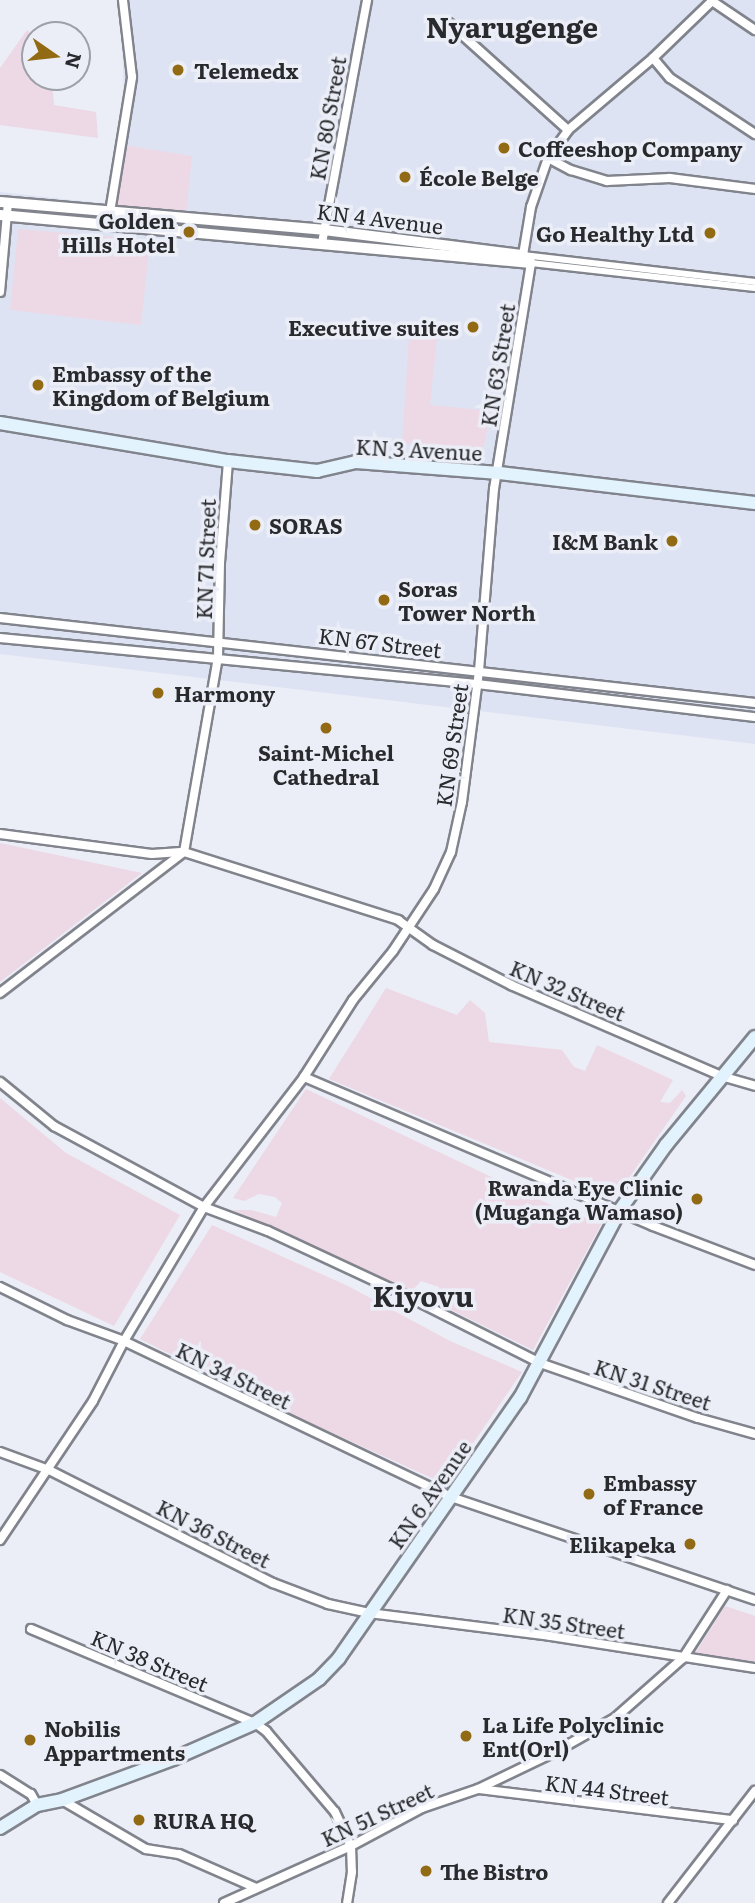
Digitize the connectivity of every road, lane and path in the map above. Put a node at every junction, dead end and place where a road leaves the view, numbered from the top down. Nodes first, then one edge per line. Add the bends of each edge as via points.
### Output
1 (123, 0) edge
2 (367, 0) edge
3 (712, 1) edge
4 (449, 23) dead end
5 (755, 30) edge
6 (653, 58) junction
7 (568, 130) junction
8 (755, 134) edge
9 (548, 158) junction
10 (755, 189) edge
11 (4, 203) edge
12 (110, 212) junction
13 (4, 216) edge
14 (324, 230) junction
15 (322, 243) junction
16 (527, 259) junction
17 (755, 282) edge
18 (755, 288) edge
19 (0, 292) edge
20 (0, 424) edge
21 (228, 461) junction
22 (499, 473) junction
23 (755, 503) edge
24 (0, 618) edge
25 (0, 638) edge
26 (220, 641) junction
27 (218, 658) junction
28 (479, 671) junction
29 (477, 684) junction
30 (750, 702) edge
31 (743, 716) junction
32 (755, 717) edge
33 (0, 834) edge
34 (184, 852) junction
35 (408, 926) junction
36 (0, 993) edge
37 (755, 1037) edge
38 (721, 1076) junction
39 (304, 1077) junction
40 (0, 1082) edge
41 (755, 1086) edge
42 (204, 1207) junction
43 (620, 1210) junction
44 (755, 1265) edge
45 (0, 1287) edge
46 (124, 1342) junction
47 (540, 1363) junction
48 (755, 1434) edge
49 (0, 1452) edge
50 (49, 1470) junction
51 (451, 1497) junction
52 (0, 1540) edge
53 (727, 1590) junction
54 (755, 1600) edge
55 (369, 1612) junction
56 (31, 1629) dead end
57 (683, 1658) junction
58 (755, 1668) edge
59 (255, 1723) junction
60 (0, 1775) edge
61 (478, 1788) junction
62 (755, 1791) edge
63 (62, 1800) junction
64 (37, 1805) junction
65 (733, 1820) junction
66 (2, 1826) edge
67 (351, 1846) junction
68 (256, 1888) junction
69 (224, 1903) edge
70 (347, 1903) edge
71 (668, 1903) edge

1 - 12 street via 132,78
2 - 14 street, KN 80 Street
3 - 5 street
3 - 6 street, KN 63 Street
4 - 7 street
6 - 7 street, KN 63 Street
6 - 8 street via 670,78
7 - 9 street, KN 63 Street
9 - 10 street via 607,181 670,178
9 - 16 street, KN 63 Street via 531,207
11 - 12 street, KN 4 Avenue
11 - 13 street
12 - 14 street, KN 4 Avenue
13 - 15 street, KN 4 Avenue
13 - 19 street
14 - 15 street, KN 80 Street
14 - 16 street, KN 4 Avenue
15 - 16 street, KN 4 Avenue
16 - 17 street, KN 4 Avenue
16 - 18 street
16 - 22 street, KN 63 Street
20 - 21 main road, KN 3 Avenue
21 - 22 main road, KN 3 Avenue via 317,471 356,462
21 - 26 street, KN 71 Street via 219,563
22 - 23 main road, KN 3 Avenue
22 - 28 street, KN 69 Street
24 - 26 street, KN 67 Street
25 - 27 street, KN 67 Street
26 - 27 street, KN 71 Street
26 - 28 street, KN 67 Street
27 - 29 street, KN 67 Street
27 - 34 street, KN 71 Street
28 - 29 street, KN 69 Street
28 - 30 street, KN 67 Street
29 - 31 street, KN 67 Street
29 - 35 street, KN 69 Street via 451,852 434,889
30 - 31 street
31 - 32 street, KN 67 Street
33 - 34 street via 152,854
34 - 35 street, KN 32 Street
34 - 36 street
35 - 38 street, KN 32 Street via 433,945 511,985
35 - 39 street, KN 69 Street
37 - 38 main road, KN 6 Avenue
38 - 41 street, KN 32 Street
38 - 43 main road, KN 6 Avenue
39 - 42 street, KN 69 Street
39 - 43 street
40 - 42 street, KN 31 Street via 54,1126
42 - 46 street, KN 69 Street
42 - 47 street, KN 31 Street via 268,1231
43 - 44 street
43 - 47 main road, KN 6 Avenue
45 - 46 street, KN 34 Street
46 - 50 street
46 - 51 street, KN 34 Street
47 - 48 street, KN 31 Street
47 - 51 main road, KN 6 Avenue
49 - 50 street, KN 36 Street
50 - 52 street
50 - 55 street, KN 36 Street via 273,1583 328,1604
51 - 53 street, KN 34 Street
51 - 55 main road, KN 6 Avenue
53 - 54 street, KN 34 Street
53 - 57 street, KN 51 Street
55 - 57 street, KN 35 Street
55 - 59 main road, KN 6 Avenue via 319,1679
56 - 59 street, KN 38 Street
57 - 58 street, KN 35 Street
57 - 61 street, KN 51 Street via 615,1718
59 - 63 main road, KN 6 Avenue
59 - 67 street via 323,1795
60 - 64 street via 31,1794
61 - 65 street, KN 44 Street
61 - 67 street, KN 51 Street via 422,1808
62 - 65 street
63 - 64 main road, KN 6 Avenue
63 - 68 street via 146,1849 179,1854
64 - 66 main road, KN 6 Avenue
65 - 71 street
67 - 68 street, KN 51 Street
67 - 70 street
68 - 69 street, KN 51 Street

